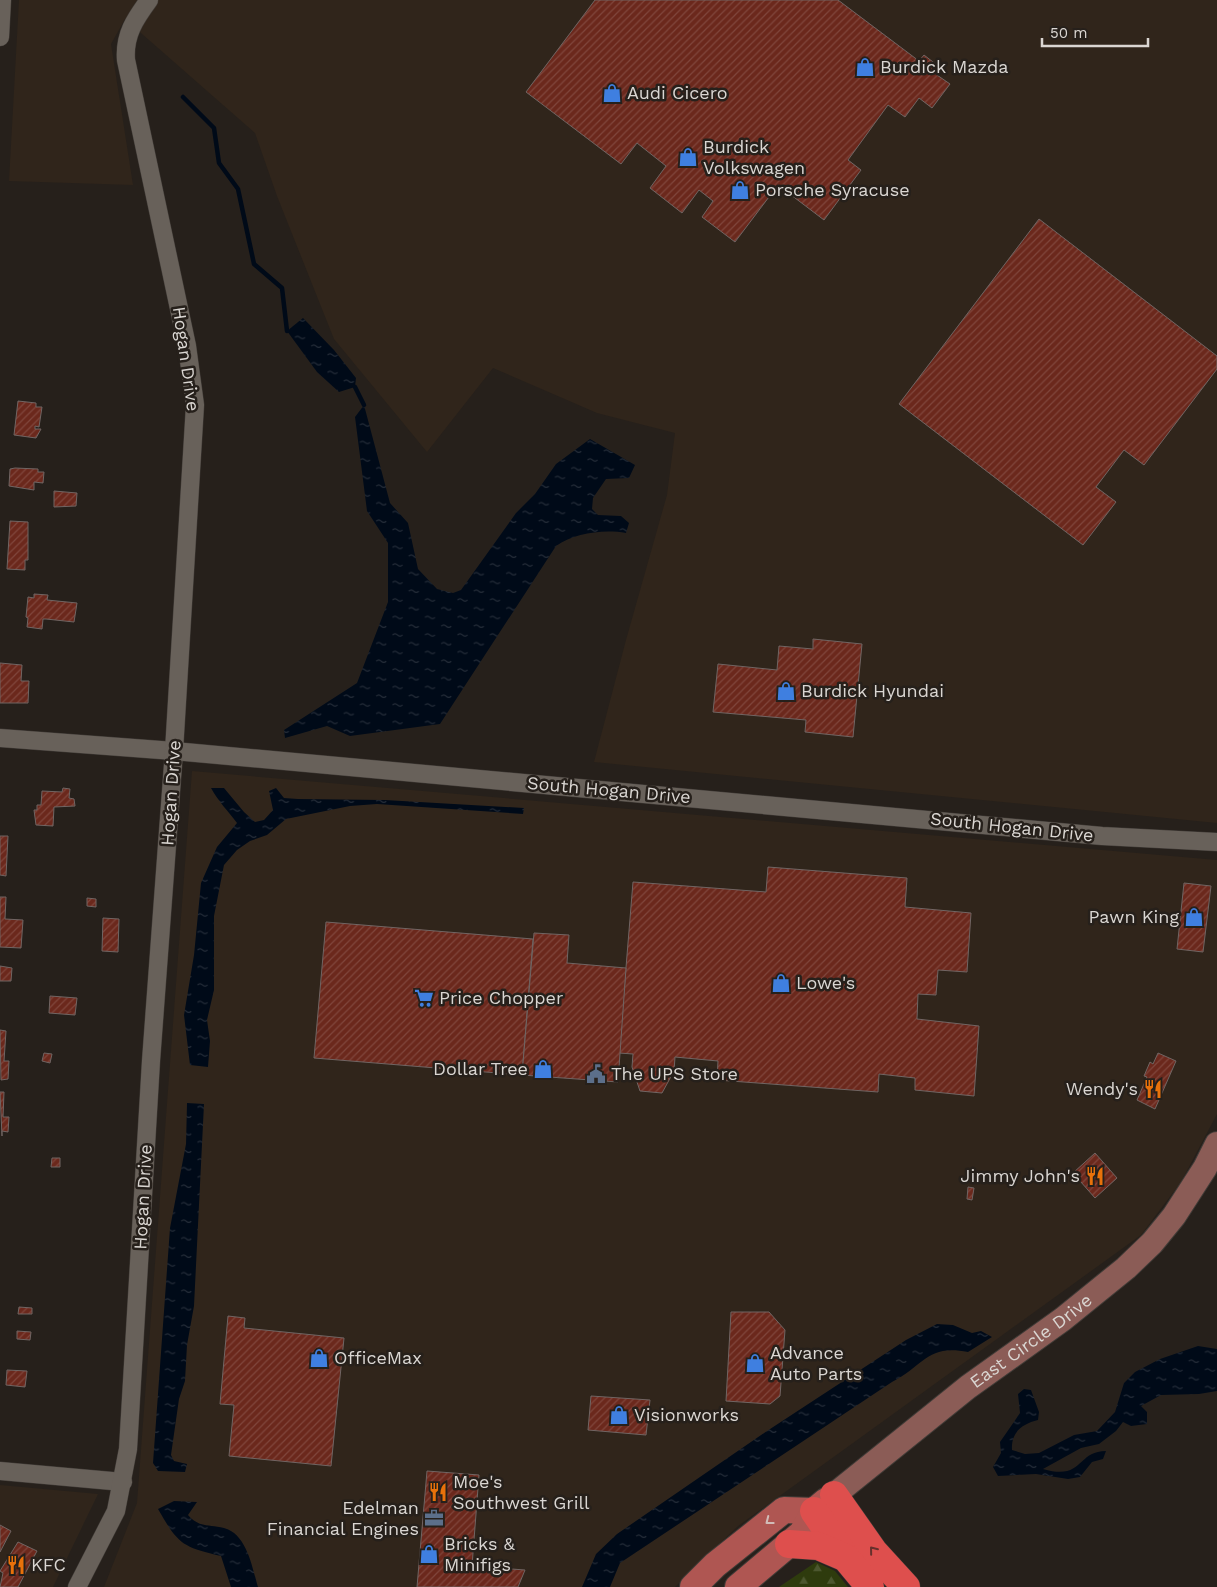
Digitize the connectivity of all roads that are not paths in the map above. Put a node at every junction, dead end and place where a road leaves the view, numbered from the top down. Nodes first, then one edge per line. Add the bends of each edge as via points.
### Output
1 (149, 0) edge
2 (1, 3) edge
3 (0, 37) edge
4 (0, 738) edge
5 (174, 751) junction
6 (1217, 842) edge
7 (1217, 1144) edge
8 (0, 1471) edge
9 (123, 1482) junction
10 (824, 1503) junction
11 (789, 1544) junction
12 (846, 1558) junction
13 (77, 1587) edge
14 (694, 1587) edge
15 (738, 1587) edge
16 (870, 1587) edge
17 (906, 1587) edge

1 - 5 street, Hogan Drive via 136,17 127,38 126,60 187,346 195,405
2 - 3 street
4 - 5 street, South Hogan Drive
5 - 6 street, South Hogan Drive via 1102,836
5 - 9 street, Hogan Drive via 151,1061 128,1449
7 - 10 street, East Circle Drive via 1174,1216 1126,1268 968,1387
8 - 9 street
9 - 13 street, Hogan Drive via 116,1511
10 - 11 main road, East Circle Drive via 802,1533
10 - 12 highway
10 -> 14 main road via 784,1510 715,1565
17 -> 10 highway
11 - 12 highway via 818,1546
11 - 15 main road, East Circle Drive
12 - 16 highway

